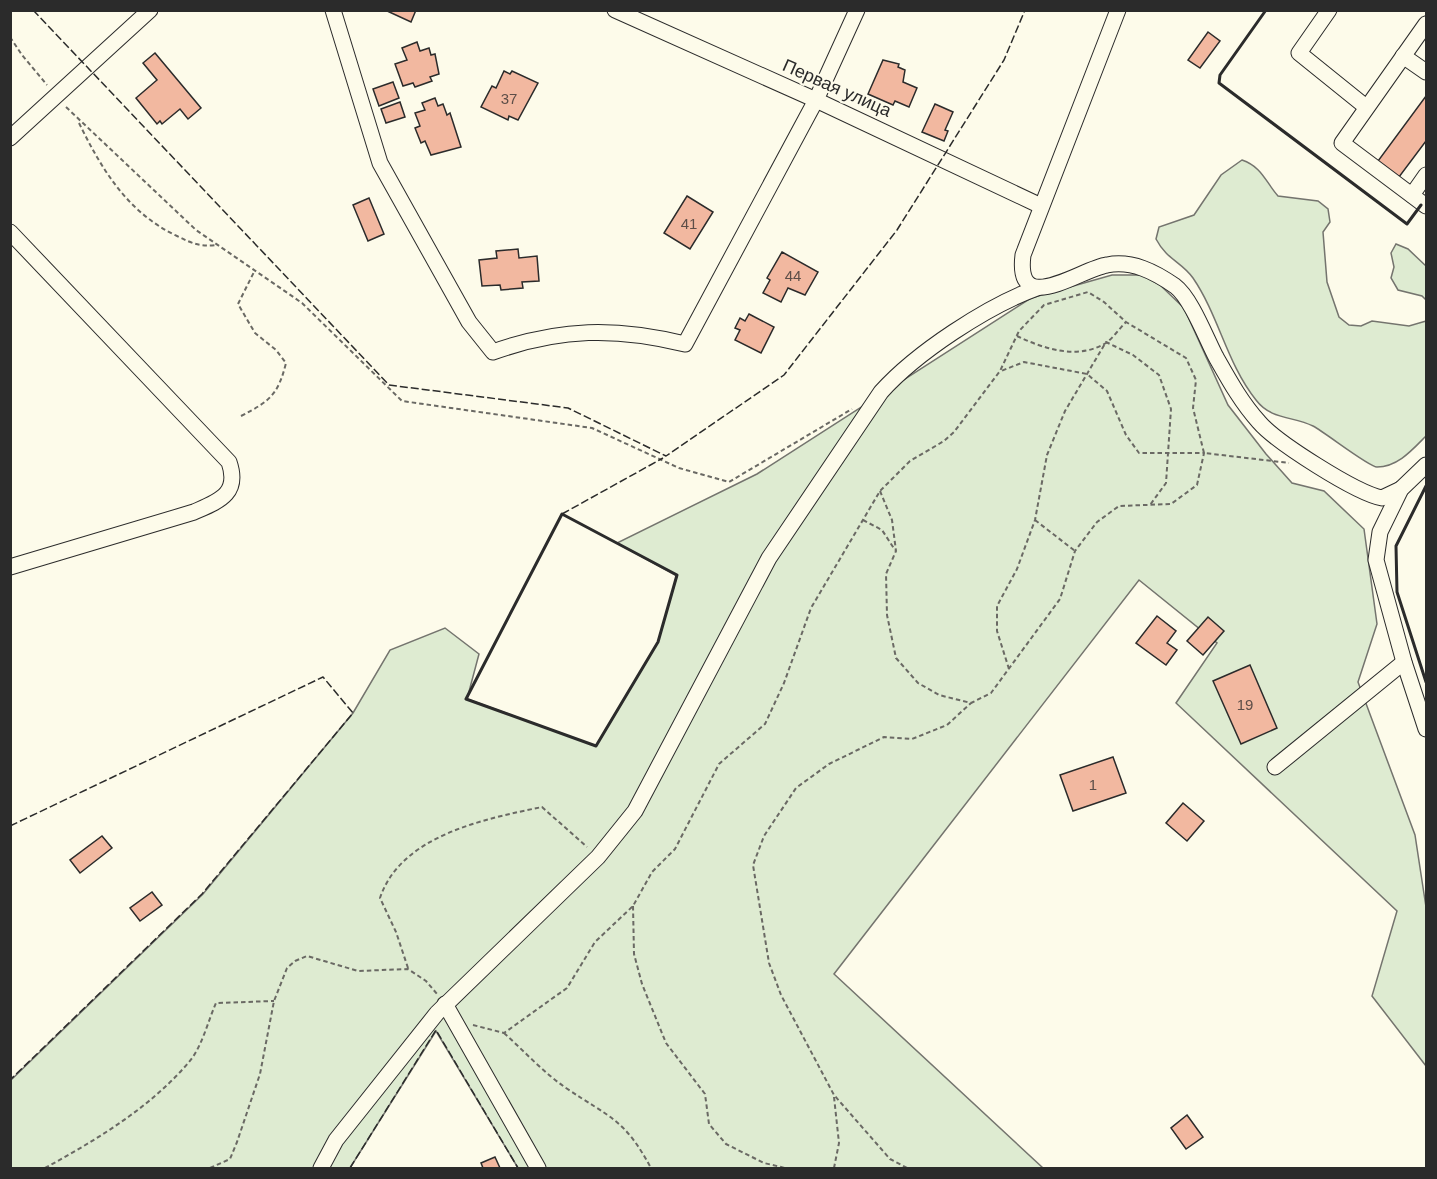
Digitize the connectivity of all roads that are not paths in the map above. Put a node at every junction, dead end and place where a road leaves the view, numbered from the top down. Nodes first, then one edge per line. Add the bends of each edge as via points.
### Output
1 (150, 10) edge
2 (333, 10) edge
3 (615, 10) edge
4 (857, 10) edge
5 (1118, 10) edge
6 (1329, 10) edge
7 (1426, 24) edge
8 (1403, 56) junction
9 (1426, 72) edge
10 (816, 100) junction
11 (1366, 107) junction
12 (10, 138) edge
13 (1426, 175) edge
14 (1412, 195) junction
15 (1041, 206) junction
16 (1426, 206) edge
17 (10, 232) edge
18 (1037, 288) junction
19 (1426, 465) edge
20 (1401, 489) junction
21 (10, 567) edge
22 (1404, 662) junction
23 (1426, 729) edge
24 (1275, 766) dead end
25 (446, 1004) junction
26 (321, 1168) edge
27 (538, 1168) edge

1 - 12 street
2 - 10 street via 380,163 469,322 493,352 531,339 591,332 643,334 685,344
3 - 10 street, Первая улица
4 - 10 street
5 - 15 street
6 - 11 street via 1299,53
7 - 8 street
8 - 9 street
8 - 11 street
10 - 15 street, Первая улица
11 - 14 street via 1342,143
13 - 14 street
14 - 16 street
15 - 18 street via 1023,255 1022,269
17 - 21 street via 229,462 234,476 232,487 219,501 194,512
18 - 20 street via 1050,287 1107,265 1128,264 1164,278 1181,291 1229,381 1260,424 1356,490 1382,498
18 - 25 street via 1013,297 900,370 880,393 770,558 635,811 598,857
19 - 20 street
20 - 22 street via 1380,532 1376,560
22 - 23 street
22 - 24 street
25 - 26 street via 336,1140
25 - 27 street

